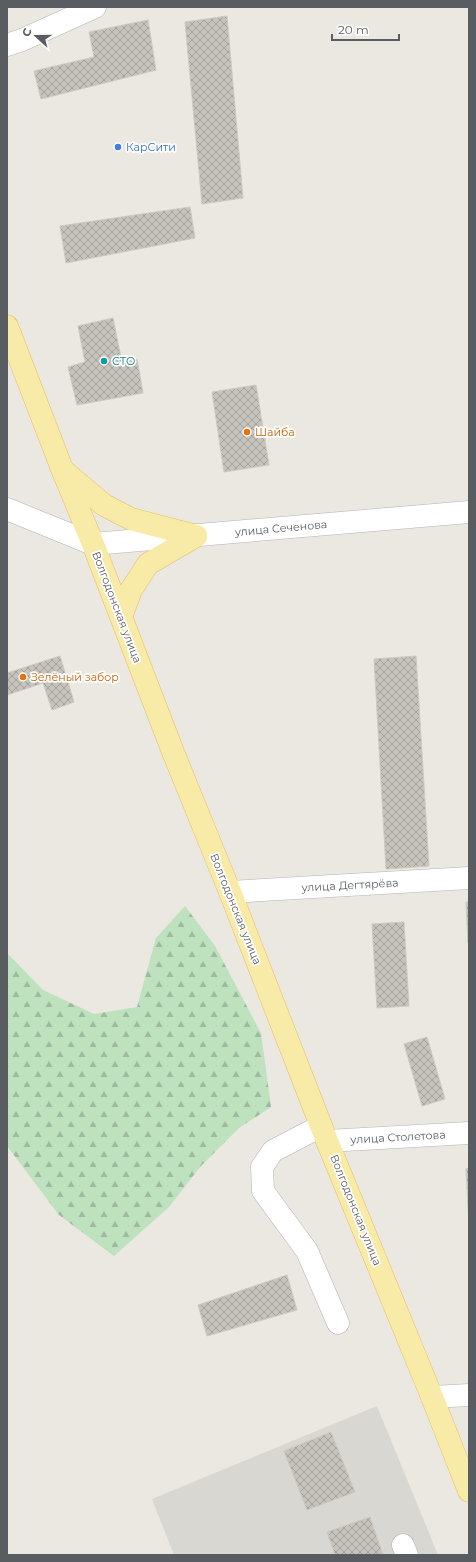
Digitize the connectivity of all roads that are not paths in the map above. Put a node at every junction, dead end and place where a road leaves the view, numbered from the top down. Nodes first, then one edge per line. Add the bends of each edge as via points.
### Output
1 (95, 7) edge
2 (7, 45) edge
3 (7, 326) edge
4 (62, 469) junction
5 (7, 509) edge
6 (469, 512) edge
7 (196, 536) junction
8 (93, 544) junction
9 (121, 617) junction
10 (469, 878) edge
11 (230, 892) junction
12 (469, 1133) edge
13 (324, 1134) junction
14 (338, 1323) dead end
15 (469, 1395) edge
16 (432, 1397) junction
17 (469, 1491) edge

1 - 2 street
3 - 4 main road, Волгодонская улица
4 - 7 main road via 104,505 132,519
4 - 8 main road, Волгодонская улица
5 - 8 street
6 - 7 street, улица Сеченова
7 - 8 street, улица Сеченова
7 - 9 main road via 148,564 131,590
8 - 9 main road, Волгодонская улица
9 - 11 main road, Волгодонская улица
10 - 11 street, улица Дегтярёва
11 - 13 main road, Волгодонская улица
12 - 13 street, улица Столетова
13 - 14 street via 273,1151 262,1167 263,1191 306,1251
13 - 16 main road, Волгодонская улица
15 - 16 street
16 - 17 main road, Волгодонская улица

